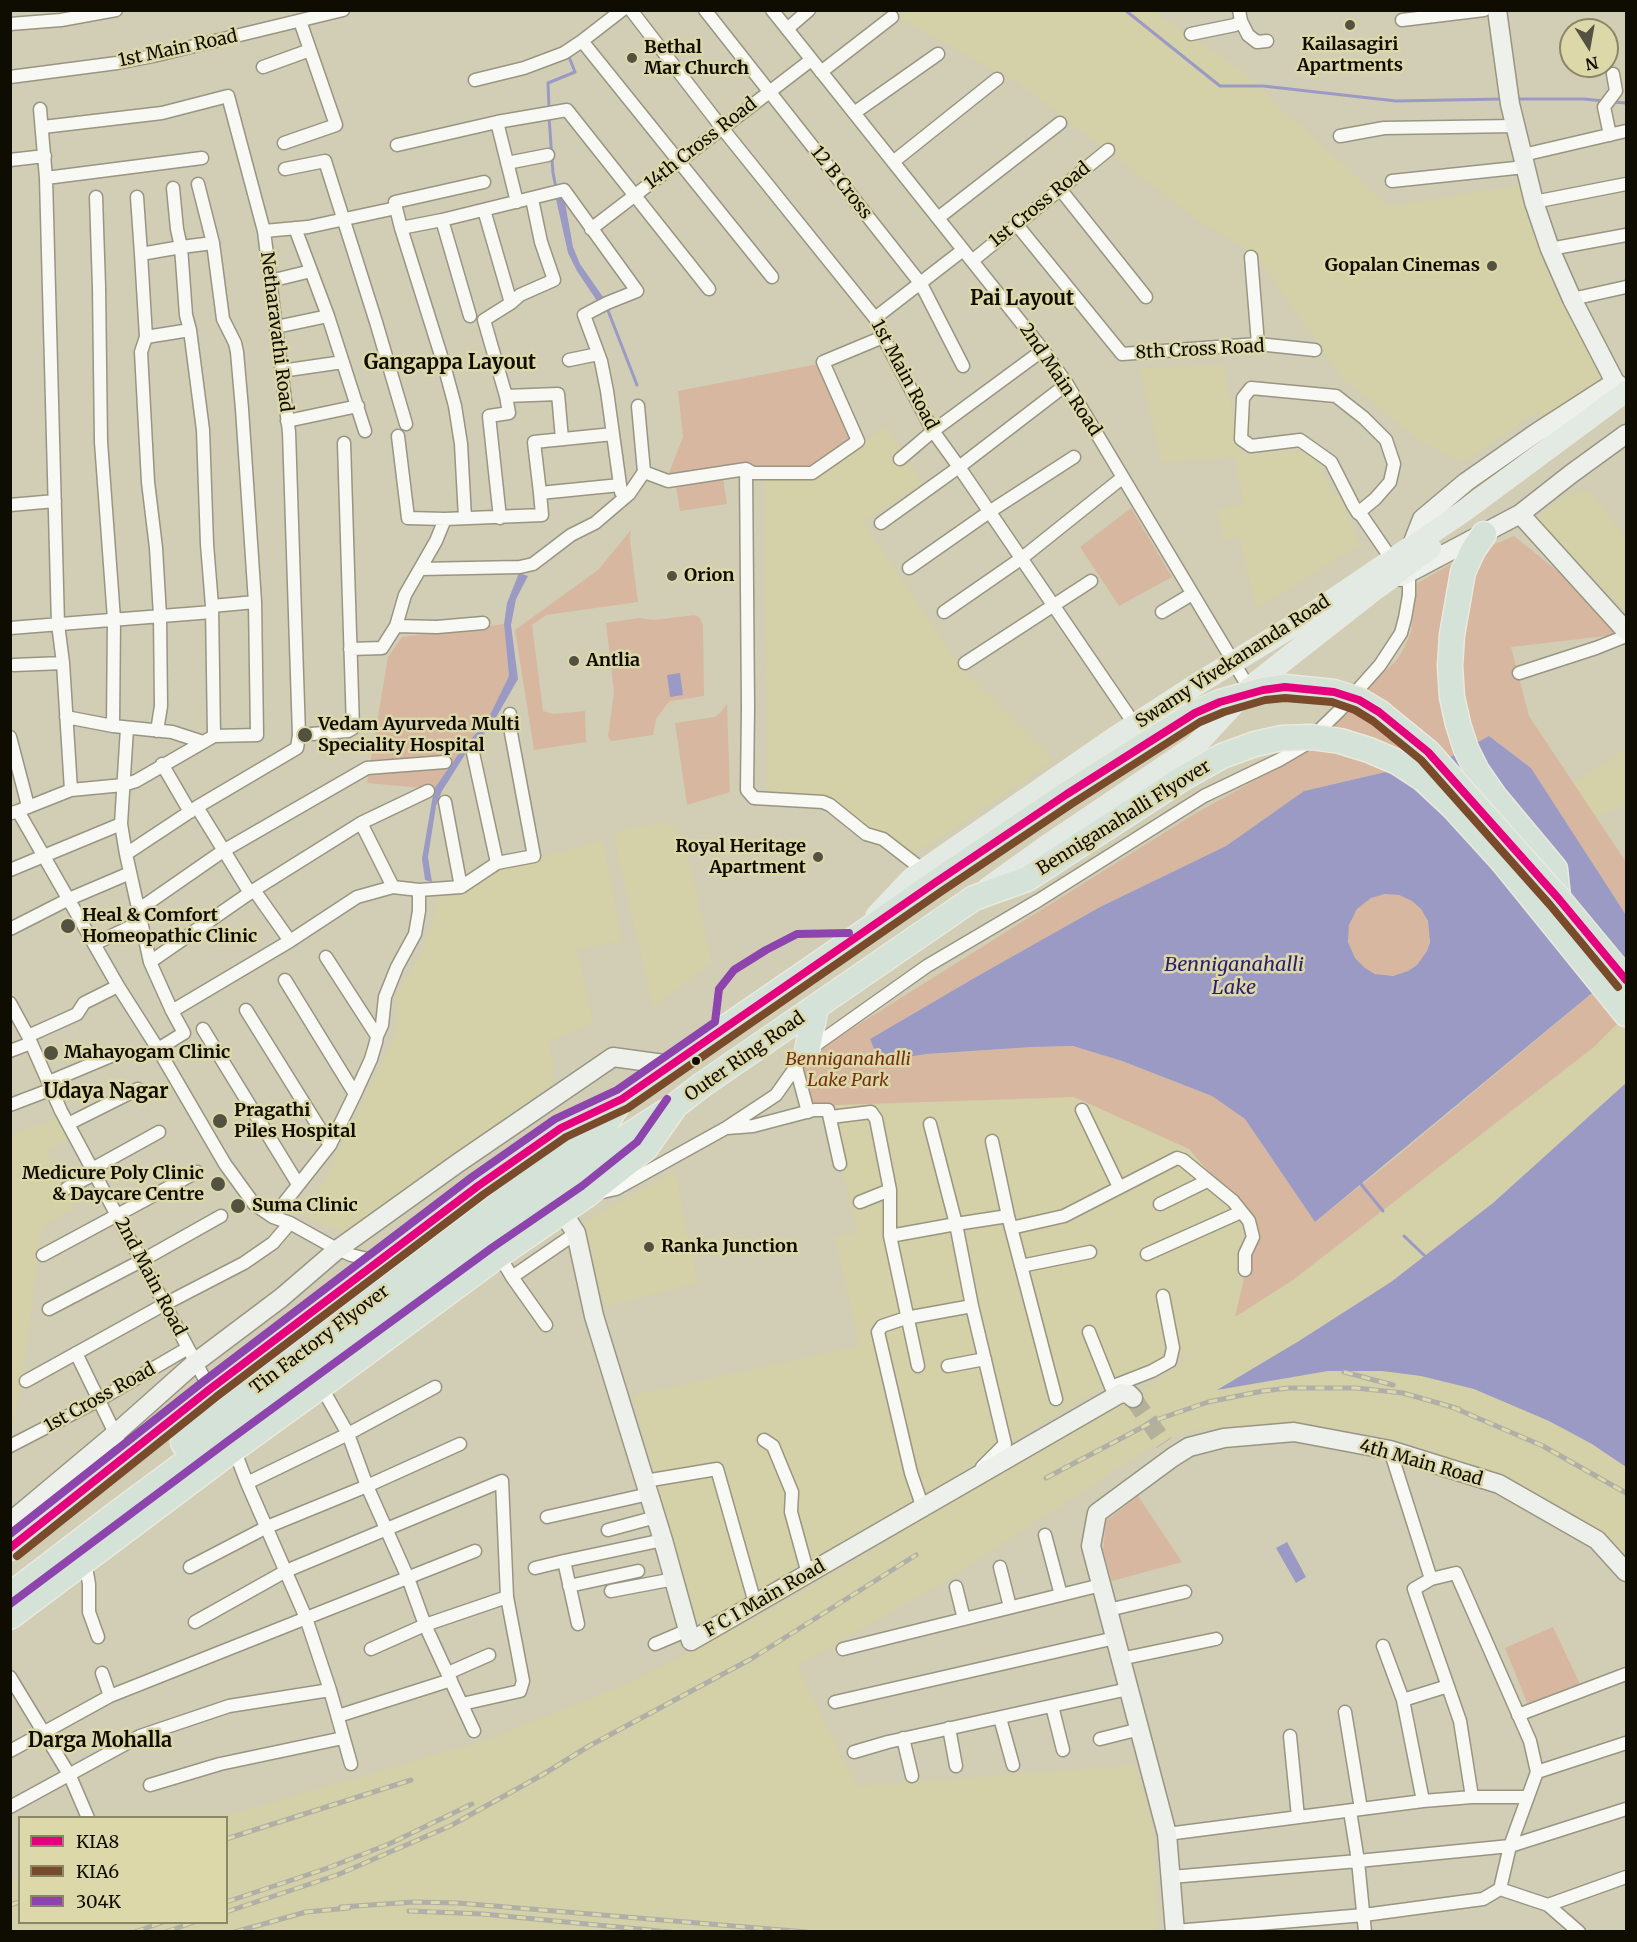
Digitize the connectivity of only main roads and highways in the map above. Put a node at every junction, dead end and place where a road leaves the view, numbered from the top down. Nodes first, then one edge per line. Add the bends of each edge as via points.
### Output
1 (1623, 388) edge
2 (1626, 407) edge
3 (1484, 534) road end
4 (929, 876) junction
5 (974, 898) junction
6 (1558, 898) junction
7 (1626, 980) edge
8 (816, 1007) junction
9 (1626, 1014) edge
10 (802, 1059) road end
11 (622, 1099) junction
12 (676, 1105) junction
13 (10, 1548) edge
14 (10, 1574) edge
15 (10, 1595) edge
16 (10, 1617) edge

1 - 4 main road, Swamy Vivekananda Road via 1464,511 1301,621 1135,725
2 - 5 main road, Swamy Vivekananda Road via 1374,590 1249,688 1196,745
3 - 6 highway via 1464,572 1450,650 1452,697 1466,749 1477,771 1555,869
4 - 6 highway, bridge via 1196,714 1239,696 1284,687 1334,692 1379,712 1428,752
4 - 11 highway, Outer Ring Road via 849,944
5 - 8 highway, Outer Ring Road
5 - 9 highway, Benniganahalli Flyover, bridge via 1027,879 1222,756 1282,738 1340,741 1396,762 1423,779 1452,806 1503,862
6 - 7 highway, bridge
8 - 10 highway
8 - 12 highway, Outer Ring Road
11 - 13 highway, Outer Ring Road via 561,1128 478,1186 210,1389
11 - 14 highway, Tin Factory Flyover via 606,1123
12 - 15 highway, Tin Factory Flyover via 609,1148
12 - 16 highway, Outer Ring Road via 645,1149 588,1194 499,1255

